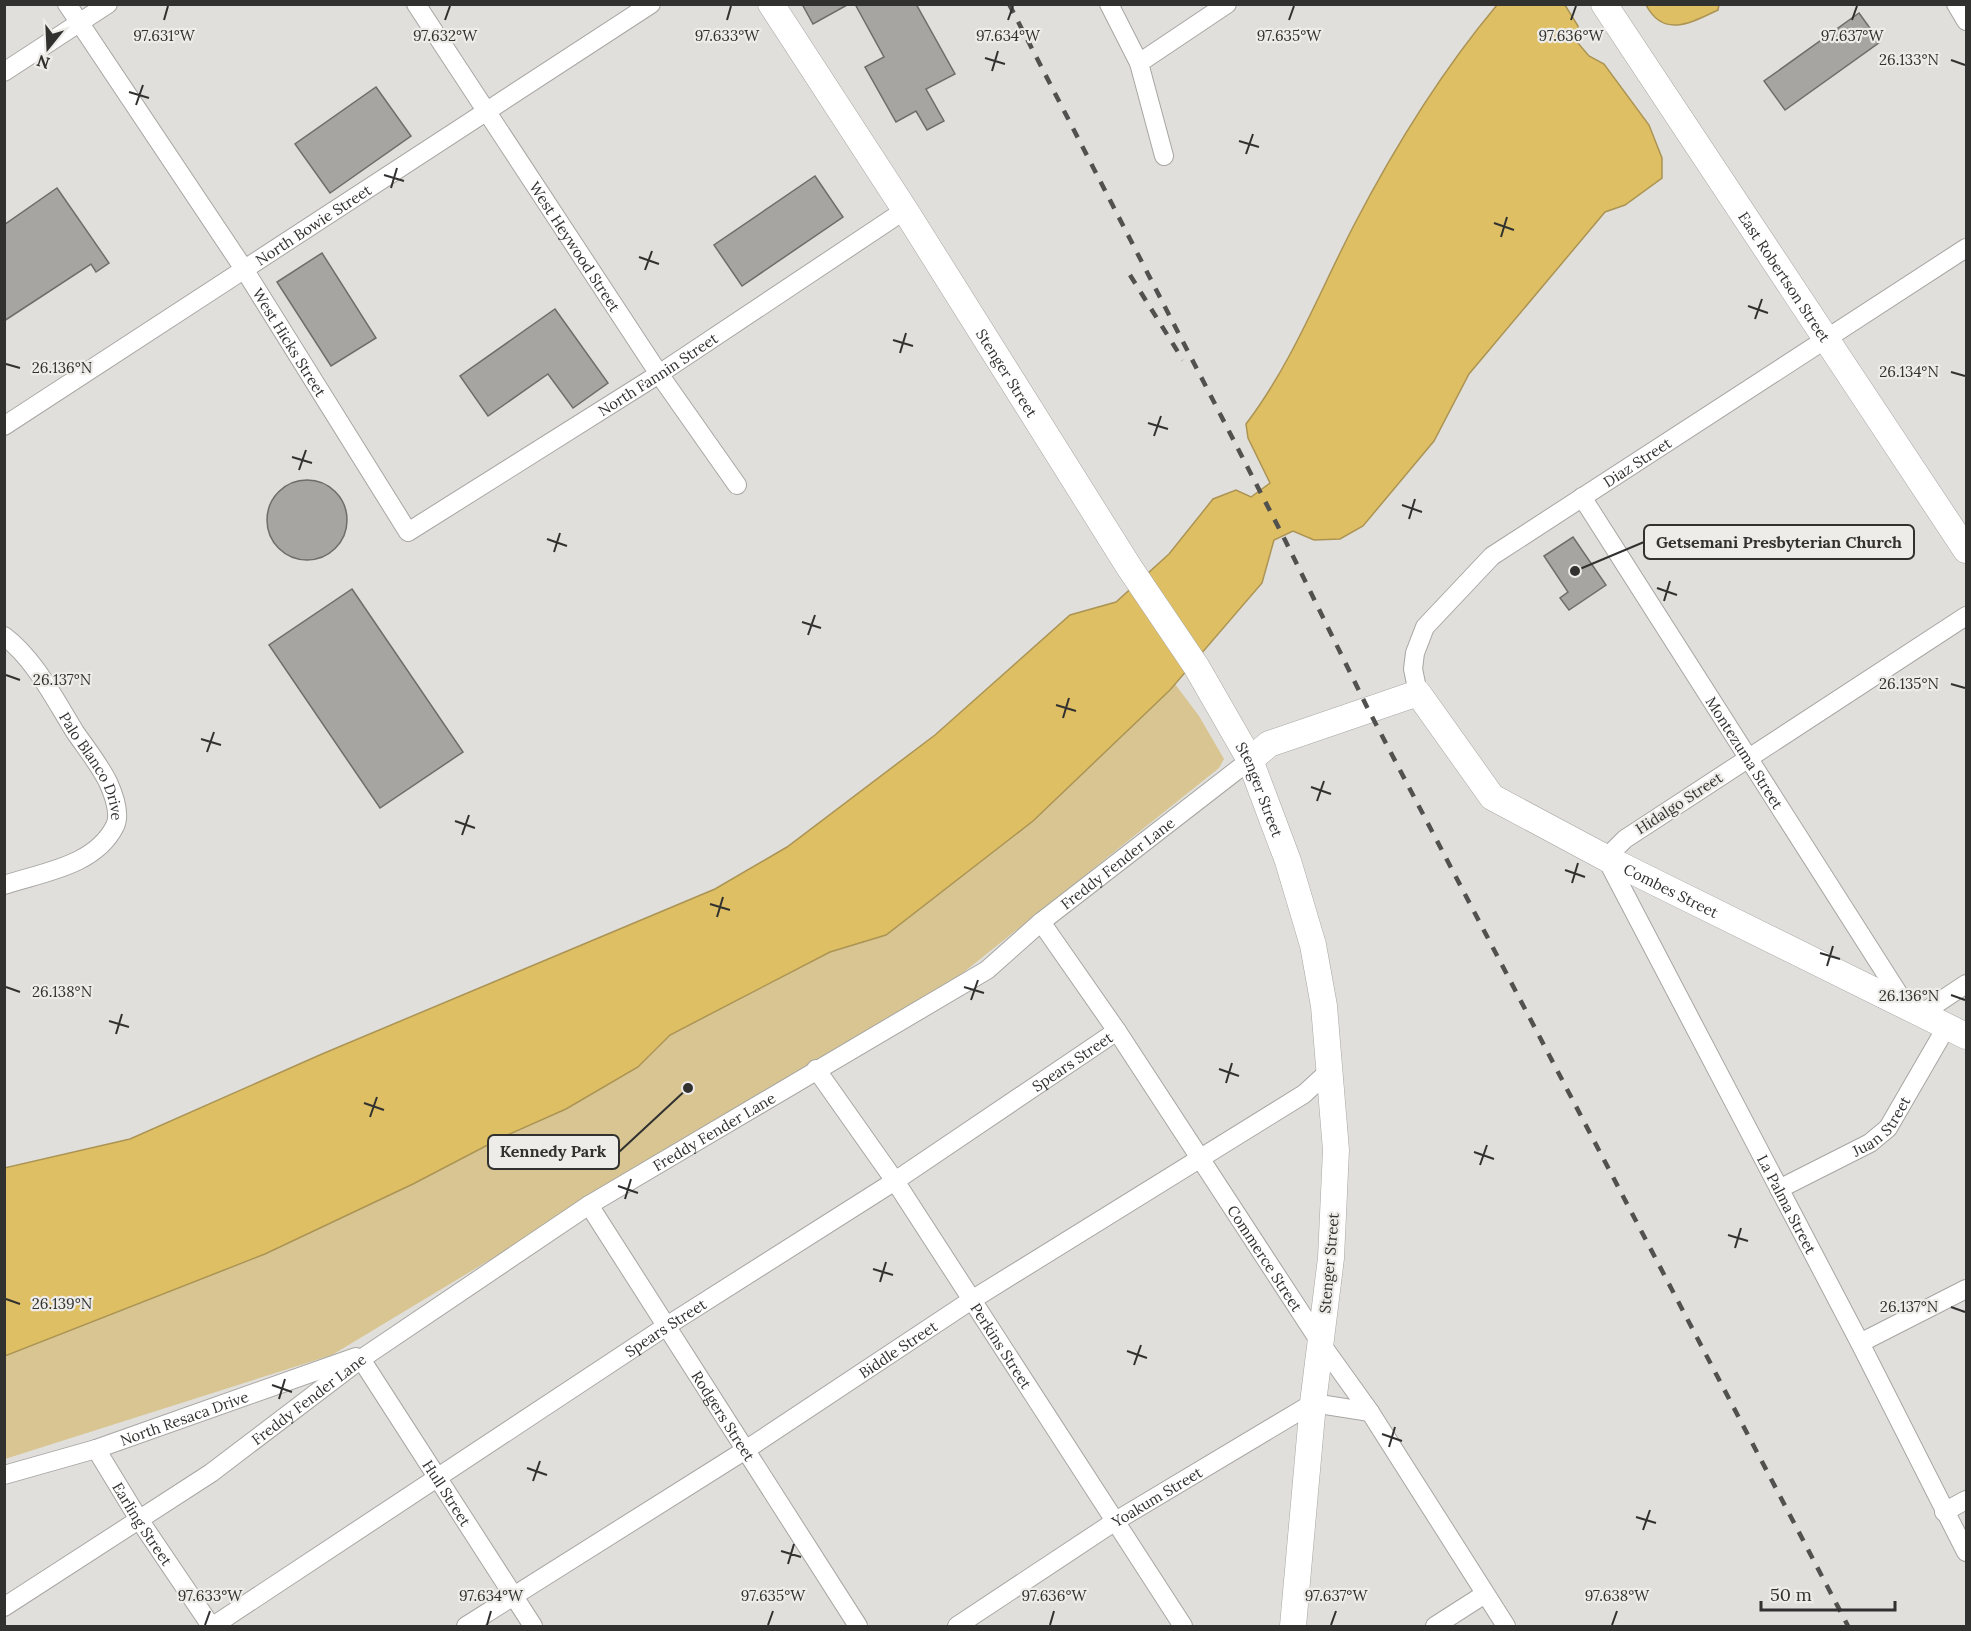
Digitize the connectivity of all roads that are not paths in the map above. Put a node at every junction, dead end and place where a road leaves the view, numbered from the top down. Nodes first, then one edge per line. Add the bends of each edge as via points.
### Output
1 (67, 4) edge
2 (108, 4) edge
3 (416, 4) edge
4 (651, 4) edge
5 (771, 4) edge
6 (1109, 4) edge
7 (1227, 4) edge
8 (1604, 4) edge
9 (1956, 4) edge
10 (1966, 21) edge
11 (79, 24) junction
12 (1139, 63) junction
13 (4, 72) edge
14 (486, 112) junction
15 (1164, 156) dead end
16 (905, 210) junction
17 (1966, 248) edge
18 (244, 269) junction
19 (1827, 339) junction
20 (659, 375) junction
21 (4, 426) edge
22 (737, 485) dead end
23 (1582, 497) junction
24 (408, 532) joint
25 (1966, 550) edge
26 (1966, 616) edge
27 (4, 636) edge
28 (1418, 693) junction
29 (1748, 758) junction
30 (1250, 760) junction
31 (1605, 858) junction
32 (4, 885) edge
33 (1041, 922) junction
34 (1966, 984) edge
35 (1915, 1011) junction
36 (1117, 1030) junction
37 (1957, 1031) edge
38 (816, 1069) junction
39 (1329, 1071) junction
40 (1199, 1158) junction
41 (895, 1182) junction
42 (1779, 1189) junction
43 (589, 1205) junction
44 (1966, 1289) edge
45 (970, 1300) junction
46 (665, 1327) junction
47 (1860, 1343) junction
48 (1322, 1345) junction
49 (361, 1359) junction
50 (1313, 1403) junction
51 (1370, 1412) junction
52 (96, 1449) junction
53 (747, 1449) junction
54 (4, 1475) edge
55 (436, 1478) junction
56 (1966, 1500) edge
57 (1944, 1512) junction
58 (138, 1518) junction
59 (1114, 1522) junction
60 (1966, 1552) edge
61 (1485, 1594) junction
62 (513, 1596) junction
63 (4, 1607) edge
64 (212, 1626) edge
65 (466, 1626) edge
66 (533, 1626) edge
67 (858, 1626) edge
68 (957, 1626) edge
69 (1183, 1626) edge
70 (1293, 1626) edge
71 (1436, 1626) edge
72 (1506, 1626) edge

1 - 11 street, West Hicks Street
2 - 11 street
3 - 14 street, West Heywood Street
4 - 14 street, North Bowie Street
5 - 16 street, Stenger Street
6 - 12 street
7 - 12 street
8 - 19 street, East Robertson Street
9 - 10 street
11 - 13 street
11 - 18 street, West Hicks Street
12 - 15 street
14 - 18 street, North Bowie Street
14 - 20 street, West Heywood Street
16 - 20 street, North Fannin Street
16 - 30 street, Stenger Street via 1129,567 1196,666
17 - 19 street, Diaz Street
18 - 21 street, North Bowie Street
18 - 24 street, West Hicks Street
19 - 23 street, Diaz Street
19 - 25 street, East Robertson Street
20 - 22 street, West Heywood Street
20 - 24 street, North Fannin Street
23 - 28 street, Diaz Street via 1492,556 1425,627 1413,669
23 - 29 street, Montezuma Street
26 - 29 street, Hidalgo Street
27 - 32 street, Palo Blanco Drive via 18,647 41,678 108,783 117,811 116,825 98,849 83,859
28 - 30 street, Freddy Fender Lane via 1269,744
28 - 31 street, Combes Street via 1492,797
29 - 31 street, Hidalgo Street via 1625,839
29 - 35 street, Montezuma Street
30 - 33 street, Freddy Fender Lane
30 - 39 street, Stenger Street via 1288,861 1312,945 1324,1006
31 - 35 street, Combes Street
31 - 42 street, La Palma Street
33 - 36 street, Commerce Street
33 - 38 street, Freddy Fender Lane via 987,970
34 - 35 street
35 - 37 street, Combes Street
36 - 40 street, Commerce Street
36 - 41 street, Spears Street
37 - 42 street, Juan Street via 1888,1128 1870,1143
38 - 41 street, Perkins Street
38 - 43 street, Freddy Fender Lane
39 - 40 street, Biddle Street via 1304,1094
39 - 48 street, Stenger Street via 1336,1150
40 - 45 street, Biddle Street
40 - 48 street, Commerce Street
41 - 45 street, Perkins Street
41 - 46 street, Spears Street
42 - 47 street, La Palma Street
43 - 46 street, Rodgers Street
43 - 49 street, Freddy Fender Lane
44 - 47 street
45 - 53 street, Biddle Street
45 - 59 street, Perkins Street
46 - 53 street, Rodgers Street
46 - 55 street, Spears Street
47 - 57 street, La Palma Street
48 - 50 street, Stenger Street
48 - 51 street, Commerce Street
49 - 52 street, North Resaca Drive via 356,1357
49 - 55 street, Hull Street
49 - 58 street, Freddy Fender Lane via 211,1473
50 - 51 street
50 - 59 street, Yoakum Street
50 - 70 street, Stenger Street
51 - 61 street, Commerce Street
52 - 54 street, North Resaca Drive
52 - 58 street, Earling Street
53 - 62 street, Biddle Street
53 - 67 street, Rodgers Street
55 - 62 street, Hull Street
55 - 64 street, Spears Street
56 - 57 street
57 - 60 street, La Palma Street
58 - 63 street, Freddy Fender Lane
58 - 64 street, Earling Street
59 - 68 street, Yoakum Street
59 - 69 street, Perkins Street
61 - 71 street
61 - 72 street, Commerce Street
62 - 65 street, Biddle Street
62 - 66 street, Hull Street

